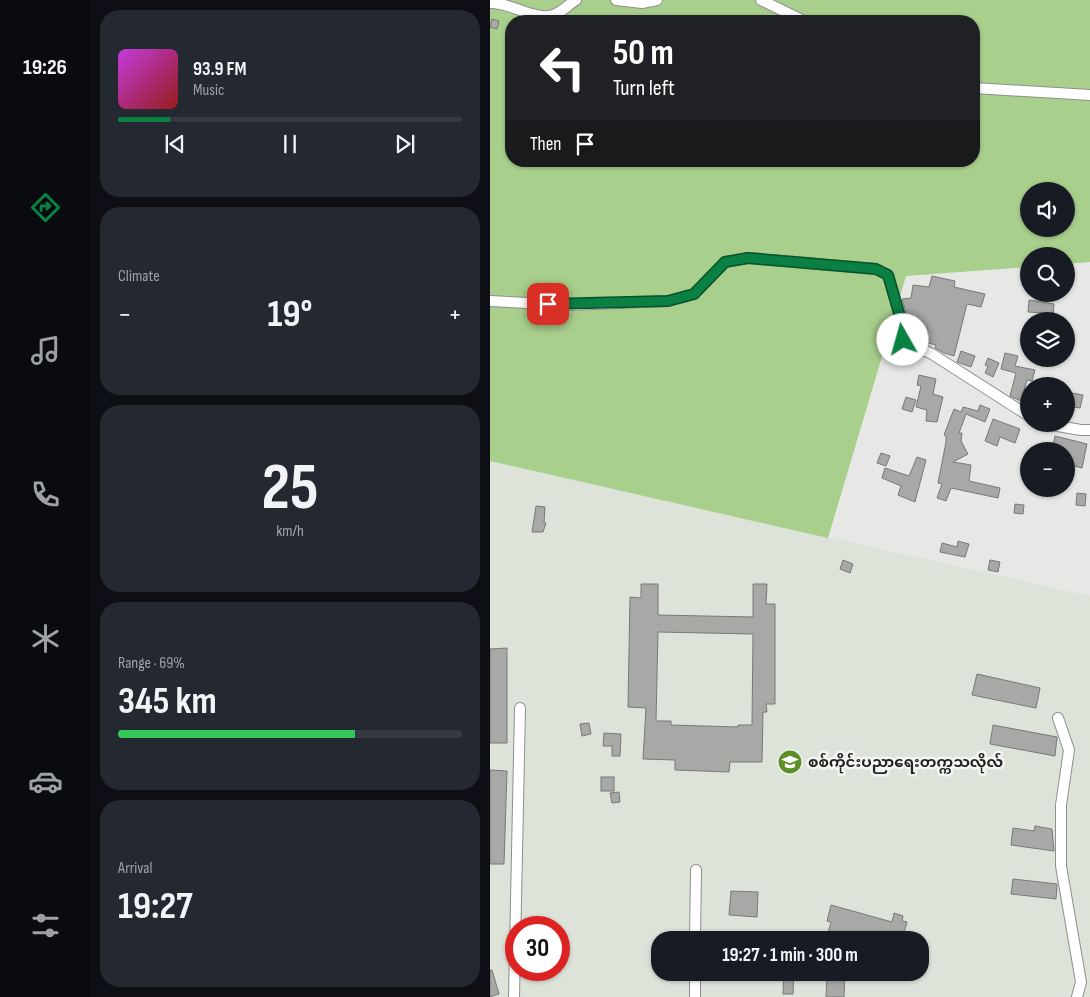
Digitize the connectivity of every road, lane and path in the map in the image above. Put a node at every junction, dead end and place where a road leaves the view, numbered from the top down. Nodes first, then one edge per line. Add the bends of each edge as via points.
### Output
1 (576, 0) edge
2 (616, 0) edge
3 (657, 0) edge
4 (762, 0) edge
5 (490, 3) edge
6 (539, 15) edge
7 (554, 15) edge
8 (792, 15) edge
9 (980, 88) edge
10 (1090, 96) edge
11 (490, 301) edge
12 (1020, 410) edge
13 (1075, 429) edge
14 (1090, 430) edge
15 (520, 708) dead end
16 (1058, 718) dead end
17 (696, 870) dead end
18 (695, 931) edge
19 (1090, 973) edge
20 (695, 981) edge
21 (1081, 982) junction
22 (514, 997) edge
23 (695, 997) edge
24 (1077, 997) edge

1 - 7 street
2 - 3 street via 642,3
4 - 8 street
5 - 6 street via 501,3
9 - 10 street
11 - 12 street via 568,305 668,301 694,294 725,262 748,258 876,269 888,275 901,320 903,340 932,354
13 - 14 street
15 - 22 street
16 - 21 street via 1069,750 1061,805 1061,866
17 - 18 street
19 - 21 street
20 - 23 street
21 - 24 street

